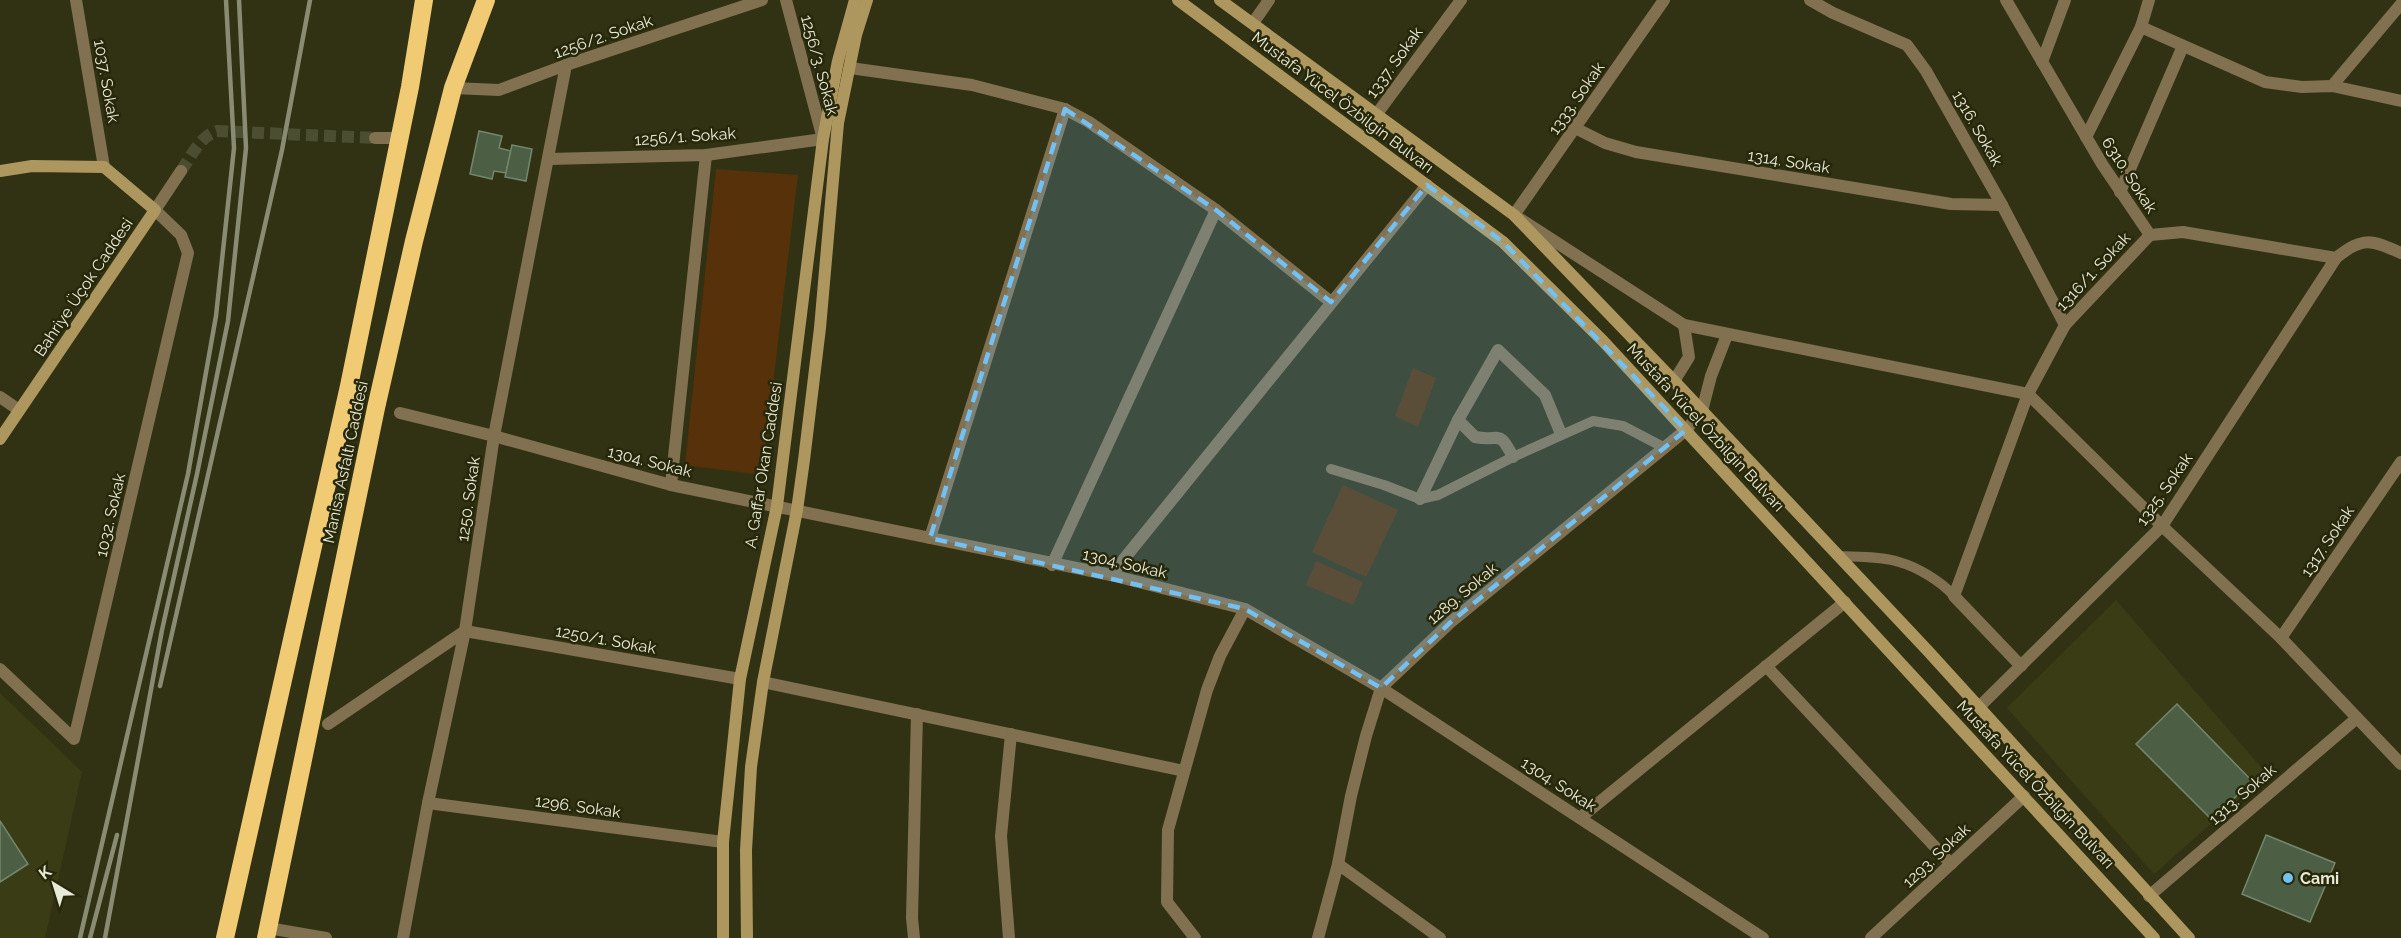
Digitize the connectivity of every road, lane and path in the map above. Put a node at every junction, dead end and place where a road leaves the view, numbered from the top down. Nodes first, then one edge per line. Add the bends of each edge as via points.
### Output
1 (76, 0) edge
2 (424, 0) edge
3 (486, 0) edge
4 (762, 0) edge
5 (786, 0) edge
6 (855, 0) edge
7 (867, 0) edge
8 (1178, 0) edge
9 (1220, 0) edge
10 (1269, 0) edge
11 (1461, 0) edge
12 (1664, 0) edge
13 (1810, 0) edge
14 (2006, 0) edge
15 (2065, 0) edge
16 (2149, 0) edge
17 (2401, 4) edge
18 (1253, 24) junction
19 (2141, 27) junction
20 (2183, 46) junction
21 (2042, 62) junction
22 (566, 65) junction
23 (850, 68) junction
24 (2332, 86) junction
25 (453, 88) junction
26 (2401, 101) edge
27 (1065, 109) junction
28 (1376, 115) junction
29 (1575, 128) junction
30 (2086, 137) junction
31 (375, 138) tunnel mouth
32 (400, 138) junction
33 (823, 139) junction
34 (706, 155) junction
35 (549, 159) junction
36 (104, 167) junction
37 (0, 171) edge
38 (181, 171) tunnel mouth
39 (1426, 185) junction
40 (2120, 192) junction
41 (2002, 205) junction
42 (155, 210) junction
43 (1216, 210) junction
44 (1514, 215) junction
45 (2150, 235) junction
46 (2401, 253) edge
47 (2336, 258) junction
48 (1331, 302) junction
49 (1684, 325) junction
50 (2065, 325) junction
51 (1727, 335) junction
52 (1674, 381) junction
53 (2028, 394) junction
54 (0, 398) edge
55 (19, 410) junction
56 (1702, 411) junction
57 (400, 413) dead end
58 (1458, 420) junction
59 (1686, 430) junction
60 (1561, 434) junction
61 (494, 436) junction
62 (0, 439) edge
63 (1665, 448) junction
64 (1513, 457) junction
65 (2401, 462) edge
66 (1331, 469) dead end
67 (671, 485) junction
68 (1420, 499) junction
69 (777, 506) junction
70 (797, 510) junction
71 (2162, 526) junction
72 (930, 538) junction
73 (1838, 556) junction
74 (1052, 565) junction
75 (1111, 575) junction
76 (1954, 596) junction
77 (1845, 602) junction
78 (1245, 609) junction
79 (465, 631) junction
80 (2281, 638) junction
81 (1766, 666) junction
82 (2020, 666) junction
83 (0, 669) edge
84 (740, 679) junction
85 (763, 682) junction
86 (1381, 688) junction
87 (1979, 707) junction
88 (917, 714) junction
89 (2357, 718) junction
90 (328, 724) dead end
91 (1011, 734) junction
92 (2399, 758) edge
93 (1184, 771) junction
94 (2024, 796) junction
95 (428, 803) junction
96 (1580, 818) junction
97 (723, 842) junction
98 (1338, 864) junction
99 (1951, 864) junction
100 (2150, 896) junction
101 (267, 933) edge
102 (225, 938) edge
103 (326, 938) edge
104 (403, 938) edge
105 (723, 938) edge
106 (747, 938) edge
107 (914, 938) edge
108 (1009, 938) edge
109 (1195, 938) edge
110 (1318, 938) edge
111 (1440, 938) edge
112 (1762, 938) edge
113 (1871, 938) edge
114 (2154, 938) edge
115 (2189, 938) edge

1 - 36 street, 1037. Sokak
2 - 32 highway, Manisa Asfaltı Caddesi
3 - 25 highway, Manisa Asfaltı Caddesi
4 - 22 street, 1256/2. Sokak
5 - 33 street, 1256/3. Sokak
6 - 33 street, A. Gaffar Okan Caddesi
7 - 23 street
8 - 39 street, Mustafa Yücel Özbilgin Bulvarı
9 - 18 street, Mustafa Yücel Özbilgin Bulvarı
10 - 18 street
11 - 28 street, 1337. Sokak
12 - 29 street, 1333. Sokak
13 - 41 street, 1316. Sokak via 1907,45 1926,71
14 - 21 street, 6310. Sokak
15 - 21 street
16 - 19 street
17 - 24 street
18 - 28 street, Mustafa Yücel Özbilgin Bulvarı
19 - 20 street
19 - 30 street
20 - 24 street via 2265,82
20 - 40 street
21 - 30 street, 6310. Sokak
22 - 25 street, 1256/2. Sokak via 499,90
22 - 35 street, 1250. Sokak
23 - 27 street via 972,84
23 - 70 street via 838,123 820,328
24 - 26 street
25 - 101 highway, Manisa Asfaltı Caddesi via 376,408
27 - 43 street
27 - 72 street
28 - 44 street, Mustafa Yücel Özbilgin Bulvarı
29 - 41 street, 1314. Sokak via 1636,152 1951,204
29 - 44 street, 1333. Sokak
30 - 40 street, 6310. Sokak
31 - 32 street
32 - 102 highway, Manisa Asfaltı Caddesi via 349,386
33 - 34 street, 1256/1. Sokak
33 - 69 street, A. Gaffar Okan Caddesi
34 - 35 street, 1256/1. Sokak
34 - 67 street
35 - 61 street, 1250. Sokak
36 - 37 street via 32,166
36 - 42 street, Bahriye Üçok Caddesi
38 - 42 street
39 - 48 street
39 - 59 street, Mustafa Yücel Özbilgin Bulvarı via 1503,242
40 - 45 street, 6310. Sokak
41 - 50 street, 1316. Sokak
42 - 55 street, Bahriye Üçok Caddesi
42 - 83 street, 1032. Sokak via 181,235 188,252 74,739
43 - 48 street
43 - 74 street
44 - 49 street
44 - 52 street, Mustafa Yücel Özbilgin Bulvarı
45 - 47 street, 6310. Sokak via 2183,232
45 - 50 street, 1316/1. Sokak
46 - 47 street via 2375,241 2351,246
47 - 71 street, 1325. Sokak
48 - 75 street
49 - 51 street
49 - 52 street via 1689,357
50 - 53 street, 1316/1. Sokak
51 - 53 street
51 - 56 street, 1289. Sokak
52 - 56 street, Mustafa Yücel Özbilgin Bulvarı
53 - 71 street
53 - 76 street
54 - 55 street
55 - 62 street, Bahriye Üçok Caddesi
56 - 59 street, 1289. Sokak
56 - 73 street, Mustafa Yücel Özbilgin Bulvarı
57 - 61 street, 1304. Sokak
58 - 60 street via 1498,350 1545,395
58 - 64 street via 1475,437 1502,438
58 - 68 street
59 - 63 street, 1289. Sokak
59 - 77 street, Mustafa Yücel Özbilgin Bulvarı
60 - 63 lane via 1593,421 1623,426
60 - 64 lane
61 - 67 street, 1304. Sokak
61 - 79 street, 1250. Sokak
63 - 86 street, 1289. Sokak via 1452,621
64 - 68 lane via 1438,495
65 - 80 street, 1317. Sokak
66 - 68 lane
67 - 69 street, 1304. Sokak
69 - 70 street, 1304. Sokak
69 - 84 street, A. Gaffar Okan Caddesi
70 - 72 street, 1304. Sokak
70 - 85 street
71 - 80 street
71 - 82 street, 1325. Sokak
72 - 74 street, 1304. Sokak
73 - 76 lane via 1898,561 1933,578
73 - 87 street, Mustafa Yücel Özbilgin Bulvarı
74 - 75 street, 1304. Sokak
75 - 78 street, 1304. Sokak
76 - 82 street
77 - 81 street
77 - 94 street, Mustafa Yücel Özbilgin Bulvarı
78 - 86 street, 1304. Sokak
78 - 93 street via 1220,656
79 - 84 street, 1250/1. Sokak
79 - 90 street
79 - 95 street, 1250. Sokak
80 - 89 street
81 - 96 street
81 - 99 street
82 - 87 street, 1325. Sokak
84 - 97 street, A. Gaffar Okan Caddesi
85 - 88 street
85 - 106 street via 751,766 746,850
86 - 96 street, 1304. Sokak
86 - 98 street via 1351,796
87 - 100 street, Mustafa Yücel Özbilgin Bulvarı
88 - 91 street
88 - 107 street
89 - 92 street
89 - 100 street, 1313. Sokak
91 - 93 street
91 - 108 street via 1001,836
93 - 109 street via 1168,830 1167,902
94 - 99 street, 1293. Sokak
94 - 114 street, Mustafa Yücel Özbilgin Bulvarı
95 - 97 street, 1296. Sokak
95 - 104 street, 1250. Sokak
96 - 112 street, 1304. Sokak
97 - 105 street, A. Gaffar Okan Caddesi
98 - 110 street
98 - 111 street
99 - 113 street, 1293. Sokak
100 - 115 street, Mustafa Yücel Özbilgin Bulvarı
101 - 103 street

